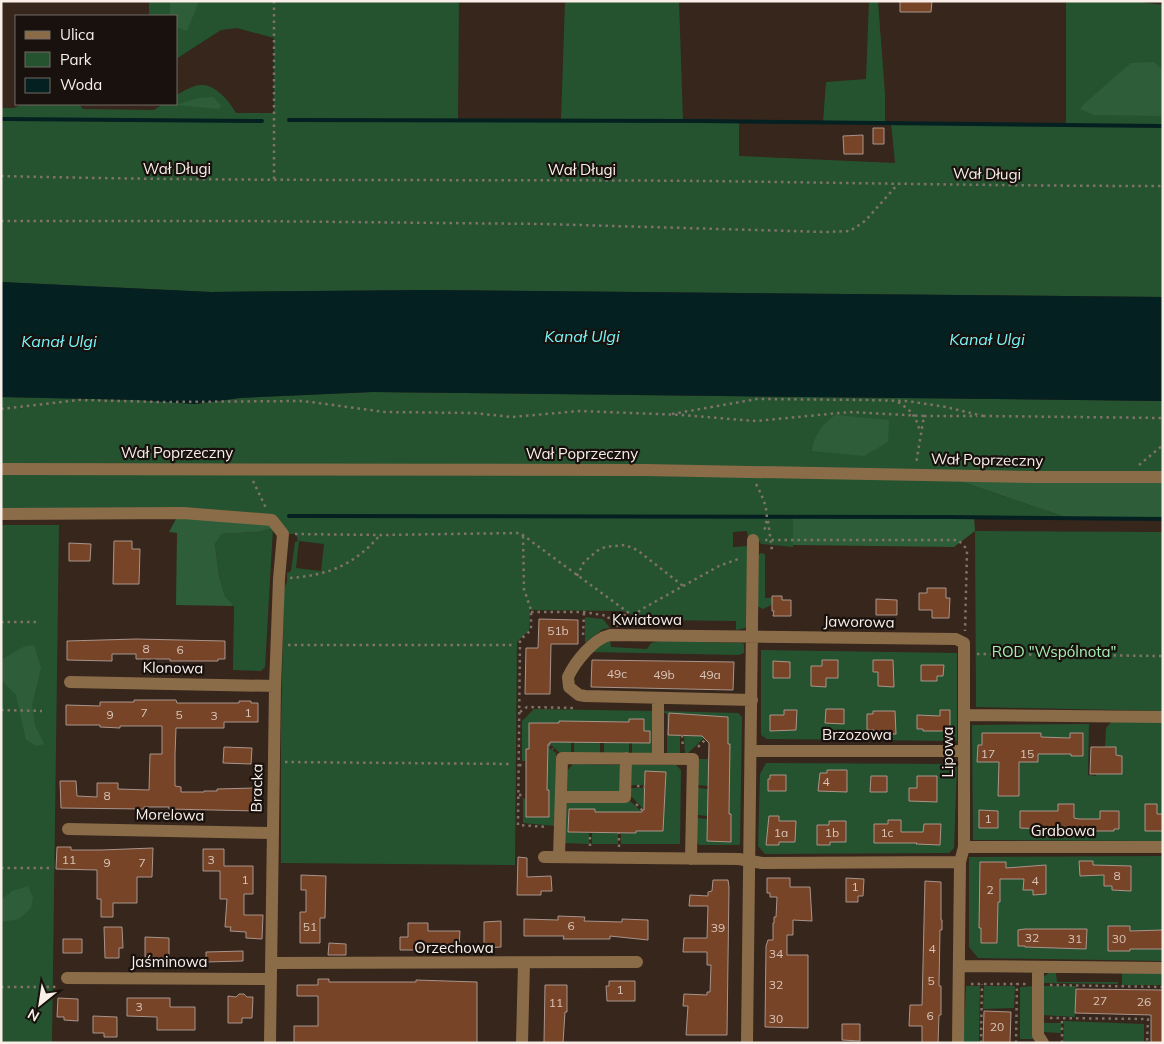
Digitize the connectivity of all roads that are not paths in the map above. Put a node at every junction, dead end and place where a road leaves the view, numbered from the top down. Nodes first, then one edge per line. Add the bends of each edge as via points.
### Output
1 (1, 469) edge
2 (1163, 477) edge
3 (1, 514) edge
4 (753, 540) road end
5 (753, 637) junction
6 (964, 648) joint
7 (70, 682) dead end
8 (274, 686) junction
9 (658, 698) junction
10 (752, 700) junction
11 (964, 716) junction
12 (1163, 718) edge
13 (751, 751) junction
14 (964, 751) junction
15 (626, 758) junction
16 (658, 758) junction
17 (560, 797) junction
18 (68, 829) dead end
19 (272, 833) junction
20 (1163, 846) edge
21 (964, 847) junction
22 (544, 857) dead end
23 (559, 857) junction
24 (692, 858) junction
25 (750, 861) junction
26 (960, 862) junction
27 (637, 962) dead end
28 (271, 963) junction
29 (524, 964) junction
30 (960, 966) junction
31 (1038, 967) junction
32 (1163, 968) edge
33 (67, 978) road end
34 (271, 979) junction
35 (270, 1043) edge
36 (522, 1043) edge
37 (747, 1043) edge
38 (958, 1043) edge
39 (1043, 1043) edge

1 - 2 street, Wał Poprzeczny
3 - 8 street, Bracka via 183,513 272,520 283,534
4 - 5 street
5 - 6 street, Jaworowa via 958,639
5 - 9 street, Kwiatowa via 604,636 583,654 568,677 569,687 579,695
5 - 10 street
6 - 11 street, Lipowa
7 - 8 street, Klonowa
8 - 19 street, Bracka
9 - 10 street, Kwiatowa
9 - 16 street
10 - 13 street
11 - 12 street
11 - 14 street, Lipowa
13 - 14 street, Brzozowa
13 - 25 street
14 - 21 street, Lipowa
15 - 16 street
15 - 17 street via 562,758
15 - 17 street via 625,797
16 - 24 street via 692,759
17 - 23 street
18 - 19 street, Morelowa
19 - 28 street, Bracka
20 - 21 street, Grabowa
21 - 26 street, Lipowa
22 - 23 street
23 - 24 street
24 - 25 street
25 - 26 street
25 - 37 street
26 - 30 street, Lipowa
27 - 29 street, Orzechowa
28 - 29 street, Orzechowa
28 - 34 street, Bracka
29 - 36 street
30 - 31 street
30 - 38 street, Lipowa
31 - 32 street
31 - 39 street via 1038,1035
33 - 34 street, Jaśminowa
34 - 35 street, Bracka

